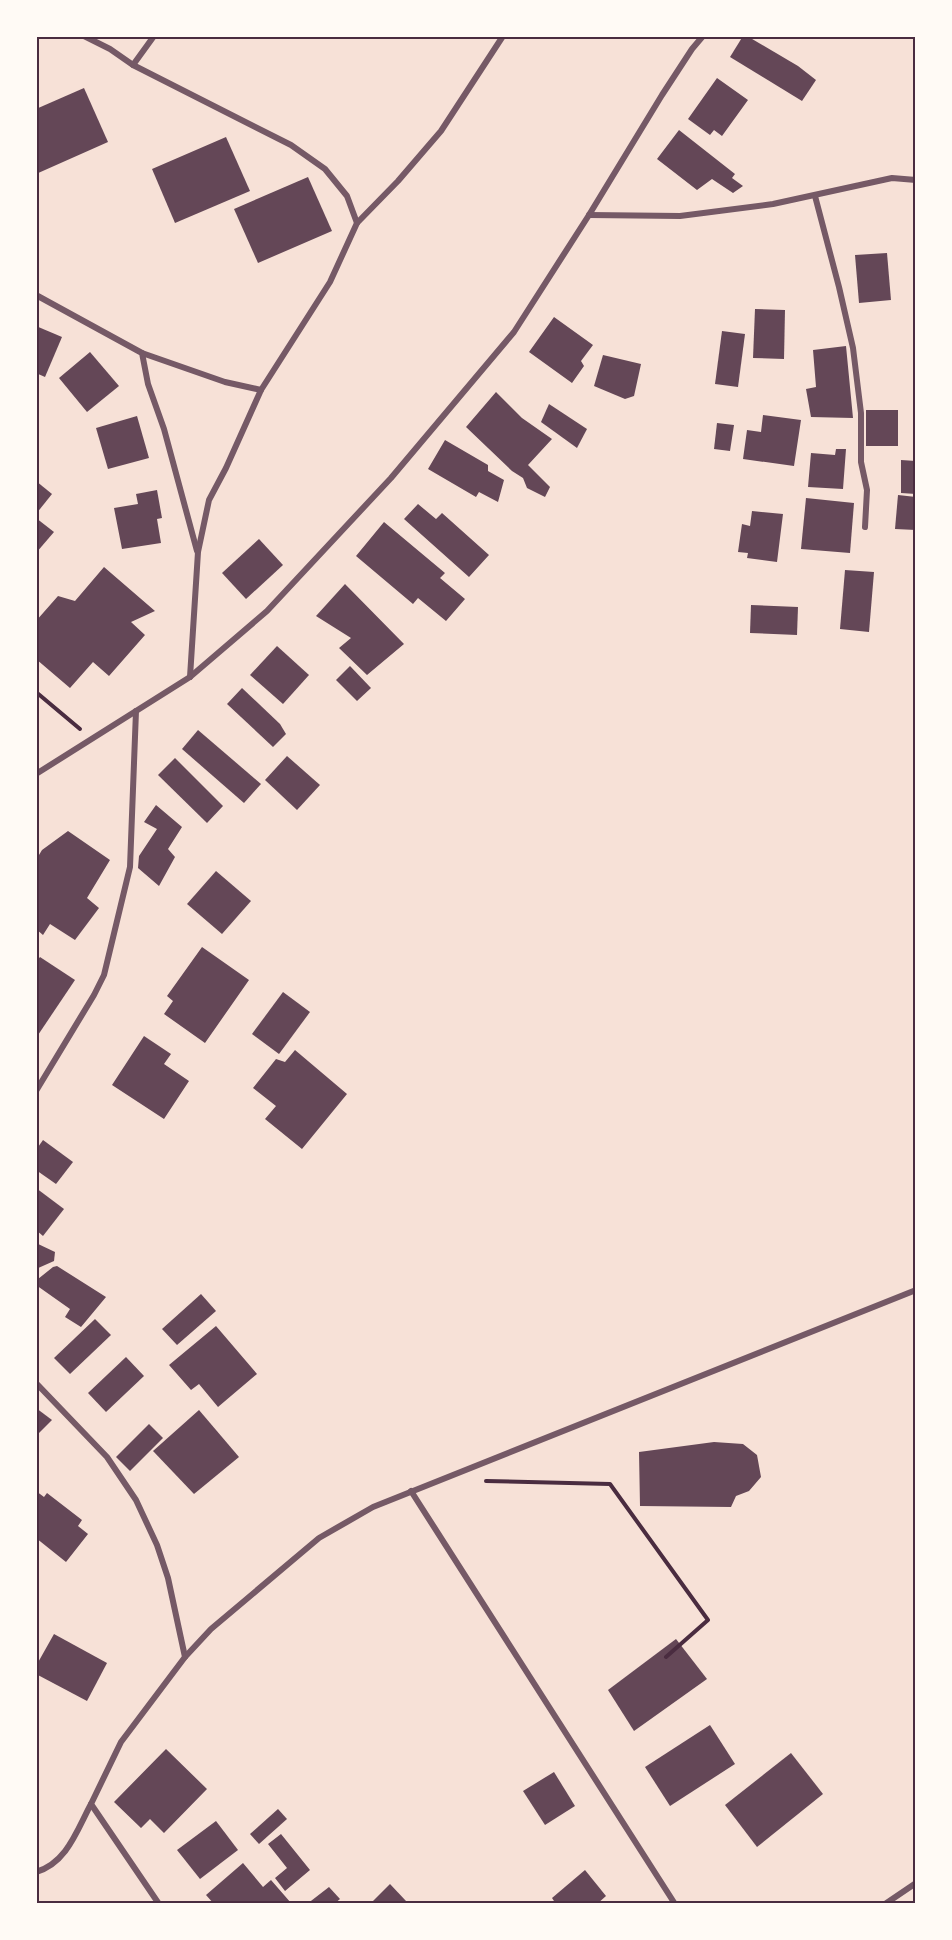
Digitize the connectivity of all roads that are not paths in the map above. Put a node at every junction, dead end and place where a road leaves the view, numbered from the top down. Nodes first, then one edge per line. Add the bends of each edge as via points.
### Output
1 (84, 36) edge
2 (154, 36) edge
3 (503, 36) edge
4 (703, 36) edge
5 (133, 65) junction
6 (916, 180) edge
7 (815, 196) junction
8 (589, 215) junction
9 (357, 223) junction
10 (36, 295) edge
11 (142, 353) junction
12 (261, 390) junction
13 (866, 527) dead end
14 (198, 552) junction
15 (190, 677) junction
16 (136, 711) junction
17 (36, 774) edge
18 (36, 1091) edge
19 (916, 1290) edge
20 (36, 1383) edge
21 (411, 1491) junction
22 (185, 1657) junction
23 (91, 1803) junction
24 (36, 1872) edge
25 (916, 1883) edge
26 (159, 1904) edge
27 (675, 1904) edge
28 (885, 1904) edge

1 - 5 street
2 - 5 street
3 - 9 street via 441,131
4 - 8 street
5 - 9 street via 291,144 326,169 347,196
6 - 7 street via 892,178
7 - 8 street via 680,216
7 - 13 street via 853,348 861,413 861,462 867,490
8 - 15 street via 514,332 391,478 267,611
9 - 12 street via 330,282
10 - 11 street
11 - 12 street via 225,382
11 - 14 street
12 - 14 street via 208,500
14 - 15 street
15 - 16 street
16 - 17 street
16 - 18 street via 130,867 104,975
19 - 21 street
20 - 22 street via 107,1457 136,1500 168,1578
21 - 22 street via 373,1507 319,1538 211,1629
21 - 27 street
22 - 23 street via 121,1742
23 - 24 street via 62,1857
23 - 26 street
25 - 28 street

